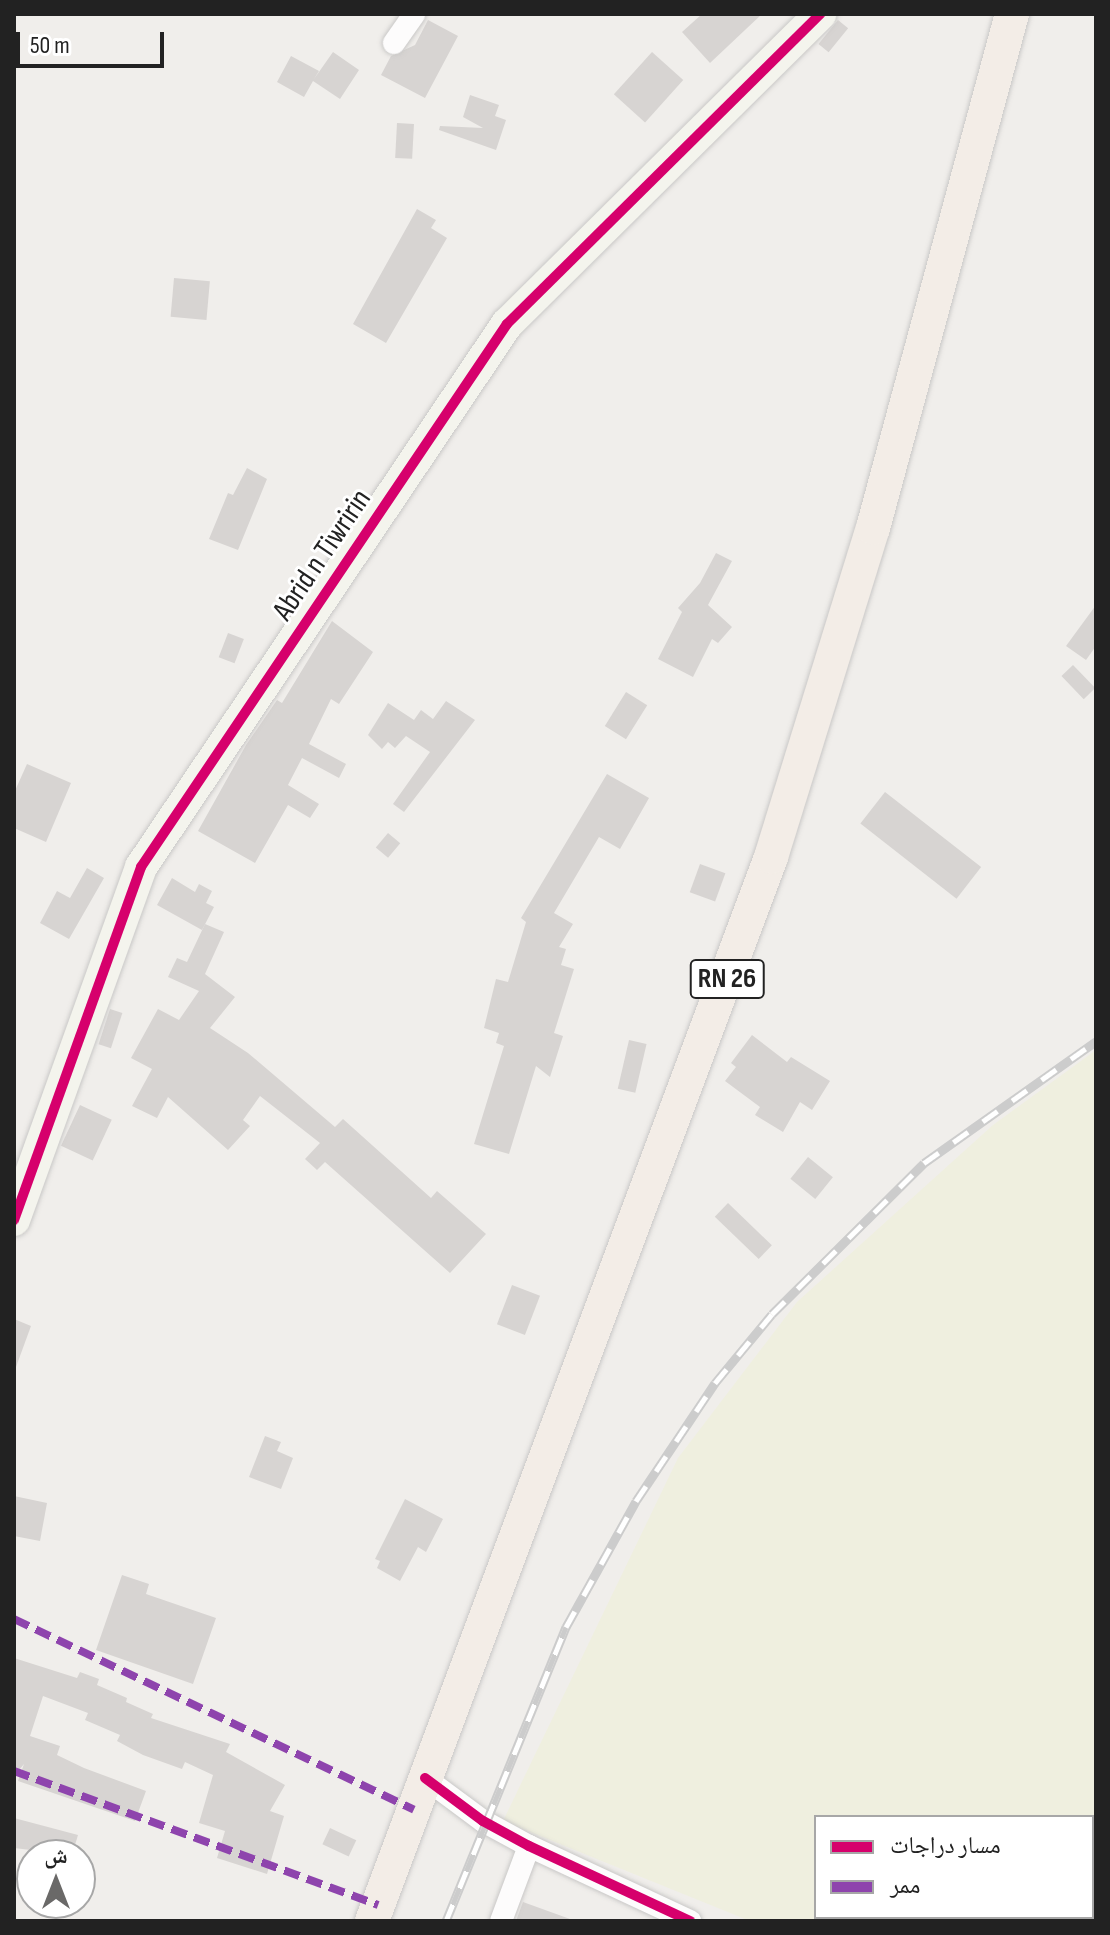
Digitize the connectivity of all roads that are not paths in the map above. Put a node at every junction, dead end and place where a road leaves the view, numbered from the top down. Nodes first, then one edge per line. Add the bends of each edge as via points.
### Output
1 (414, 14) edge
2 (820, 14) edge
3 (1012, 14) edge
4 (394, 43) dead end
5 (14, 1220) edge
6 (425, 1778) junction
7 (529, 1846) junction
8 (372, 1921) edge
9 (501, 1921) edge
10 (690, 1921) edge

1 - 4 street
2 - 5 street, Abrid n Tiwririn via 507,324 141,867
3 - 6 main road, RN 26 via 873,528 771,857
6 - 7 street via 483,1821
6 - 8 main road, RN 26
7 - 9 street
7 - 10 street

